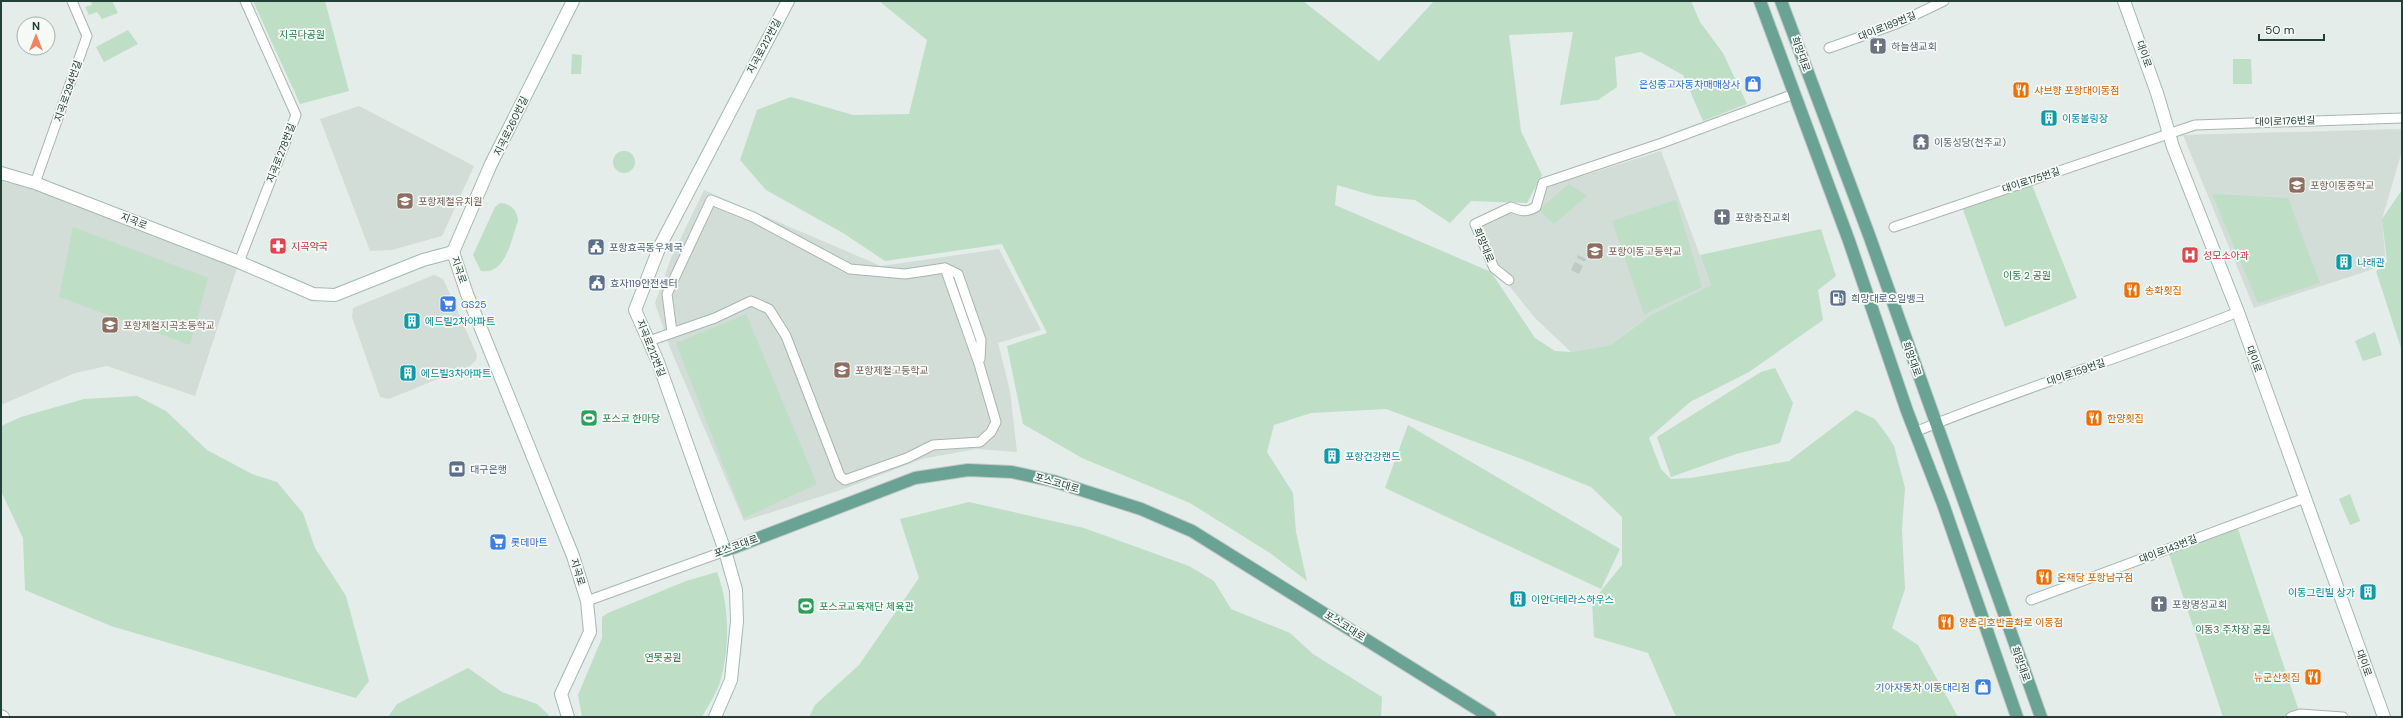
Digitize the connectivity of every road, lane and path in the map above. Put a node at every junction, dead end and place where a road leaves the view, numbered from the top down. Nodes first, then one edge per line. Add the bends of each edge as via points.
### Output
1 (72, 1) edge
2 (245, 1) edge
3 (573, 1) edge
4 (788, 1) edge
5 (1760, 1) edge
6 (1781, 1) edge
7 (1944, 1) edge
8 (2124, 1) edge
9 (1829, 48) dead end
10 (1794, 94) junction
11 (2402, 118) edge
12 (2168, 134) junction
13 (1, 173) edge
14 (36, 183) junction
15 (1894, 227) dead end
16 (453, 252) junction
17 (239, 262) junction
18 (1509, 280) dead end
19 (2238, 312) junction
20 (672, 332) junction
21 (649, 341) junction
22 (1920, 380) junction
23 (1899, 388) junction
24 (1936, 424) junction
25 (1915, 432) junction
26 (1957, 485) junction
27 (1938, 491) junction
28 (2304, 498) junction
29 (725, 550) junction
30 (2031, 600) dead end
31 (586, 601) junction
32 (568, 717) edge
33 (715, 717) edge
34 (1490, 717) edge
35 (2017, 717) edge
36 (2041, 717) edge
37 (2291, 717) edge
38 (2343, 717) edge
39 (2384, 717) edge

1 - 14 street, 지곡로294번길 via 88,36
2 - 17 street, 지곡로278번길 via 296,115
3 - 16 street, 지곡로260번길 via 491,164
4 - 21 street, 지곡로212번길 via 660,246 636,304 635,310
5 - 10 main road, 희망대로
6 - 22 main road, 희망대로 via 1869,235
7 - 9 street, 대이로189번길 via 1896,24
8 - 12 street, 대이로 via 2157,93
10 - 18 street, 희망대로 via 1668,141 1543,183 1536,207 1522,212 1511,207 1475,224 1494,268
10 - 23 main road, 희망대로 via 1849,241
11 - 12 street, 대이로176번길 via 2195,125
12 - 15 street, 대이로175번길
12 - 19 street, 대이로
13 - 14 street, 지곡로
14 - 17 street, 지곡로
16 - 17 street, 지곡로 via 423,260 335,295 313,294
16 - 31 street, 지곡로 via 573,556
19 - 24 street, 대이로159번길 via 2171,340 2024,389
19 - 28 street, 대이로
20 - 20 street via 715,318 752,301 769,309 786,336 840,476 846,480 916,454 933,445 980,442 992,432 996,422 979,364 945,268 905,274 850,268 753,217 711,200 667,294
20 - 21 street
21 - 29 street, 지곡로212번길
22 - 23 main road
22 - 24 main road, 희망대로
23 - 25 main road, 희망대로
24 - 25 street, 대이로159번길
24 - 26 main road, 희망대로
25 - 27 main road, 희망대로
26 - 27 main road
26 - 36 main road, 희망대로
27 - 35 main road, 희망대로
28 - 30 street, 대이로143번길
28 - 39 street, 대이로
29 - 31 street, 포스코대로
29 - 33 street, 지곡로212번길 via 736,590 737,622 731,680
29 - 34 main road, 포스코대로 via 915,478 968,470 1023,474 1140,509 1192,531
31 - 32 street, 지곡로 via 590,632 561,694
37 - 38 street via 2300,714

